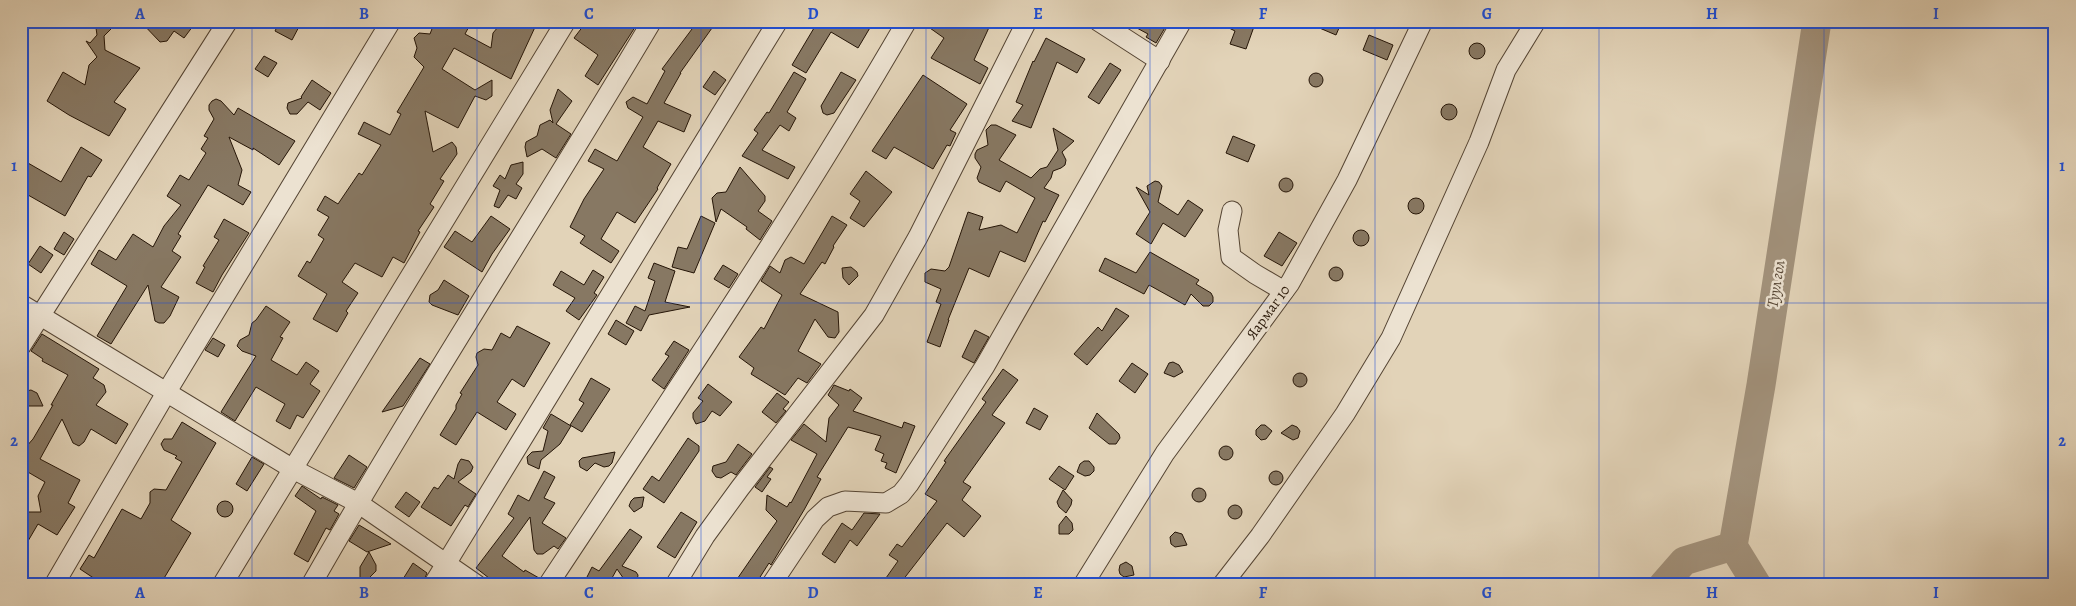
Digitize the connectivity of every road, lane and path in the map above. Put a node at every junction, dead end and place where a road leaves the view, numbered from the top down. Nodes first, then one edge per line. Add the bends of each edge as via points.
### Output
1 (228, 21) edge
2 (391, 21) edge
3 (566, 21) edge
4 (652, 21) edge
5 (778, 21) edge
6 (907, 21) edge
7 (1027, 21) edge
8 (1098, 21) edge
9 (1182, 21) edge
10 (1423, 21) edge
11 (1536, 21) edge
12 (1160, 61) junction
13 (1232, 210) dead end
14 (1284, 291) junction
15 (21, 304) edge
16 (41, 315) junction
17 (21, 346) edge
18 (166, 393) junction
19 (293, 469) junction
20 (358, 503) junction
21 (447, 562) junction
22 (54, 585) edge
23 (222, 585) edge
24 (312, 585) edge
25 (433, 585) edge
26 (477, 585) edge
27 (548, 585) edge
28 (675, 585) edge
29 (771, 585) edge
30 (1083, 585) edge
31 (1222, 585) edge

1 - 16 street
2 - 18 street
3 - 19 street
4 - 20 street
5 - 21 street
6 - 27 street via 860,102 696,361
7 - 28 street via 918,237 874,315 740,488
8 - 12 street
9 - 12 street
10 - 14 street, Яармаг 10 via 1347,180
11 - 31 street via 1506,70 1476,150 1391,338 1345,414
12 - 29 street via 985,366 909,484 901,494 886,503 844,501 828,507 815,519
13 - 14 street via 1228,230 1231,257
14 - 30 street, Яармаг 10 via 1165,454
15 - 16 street
16 - 17 street
16 - 18 street
18 - 19 street
18 - 22 street
19 - 20 street
19 - 23 street
20 - 21 street
20 - 24 street
21 - 25 street
21 - 26 street

